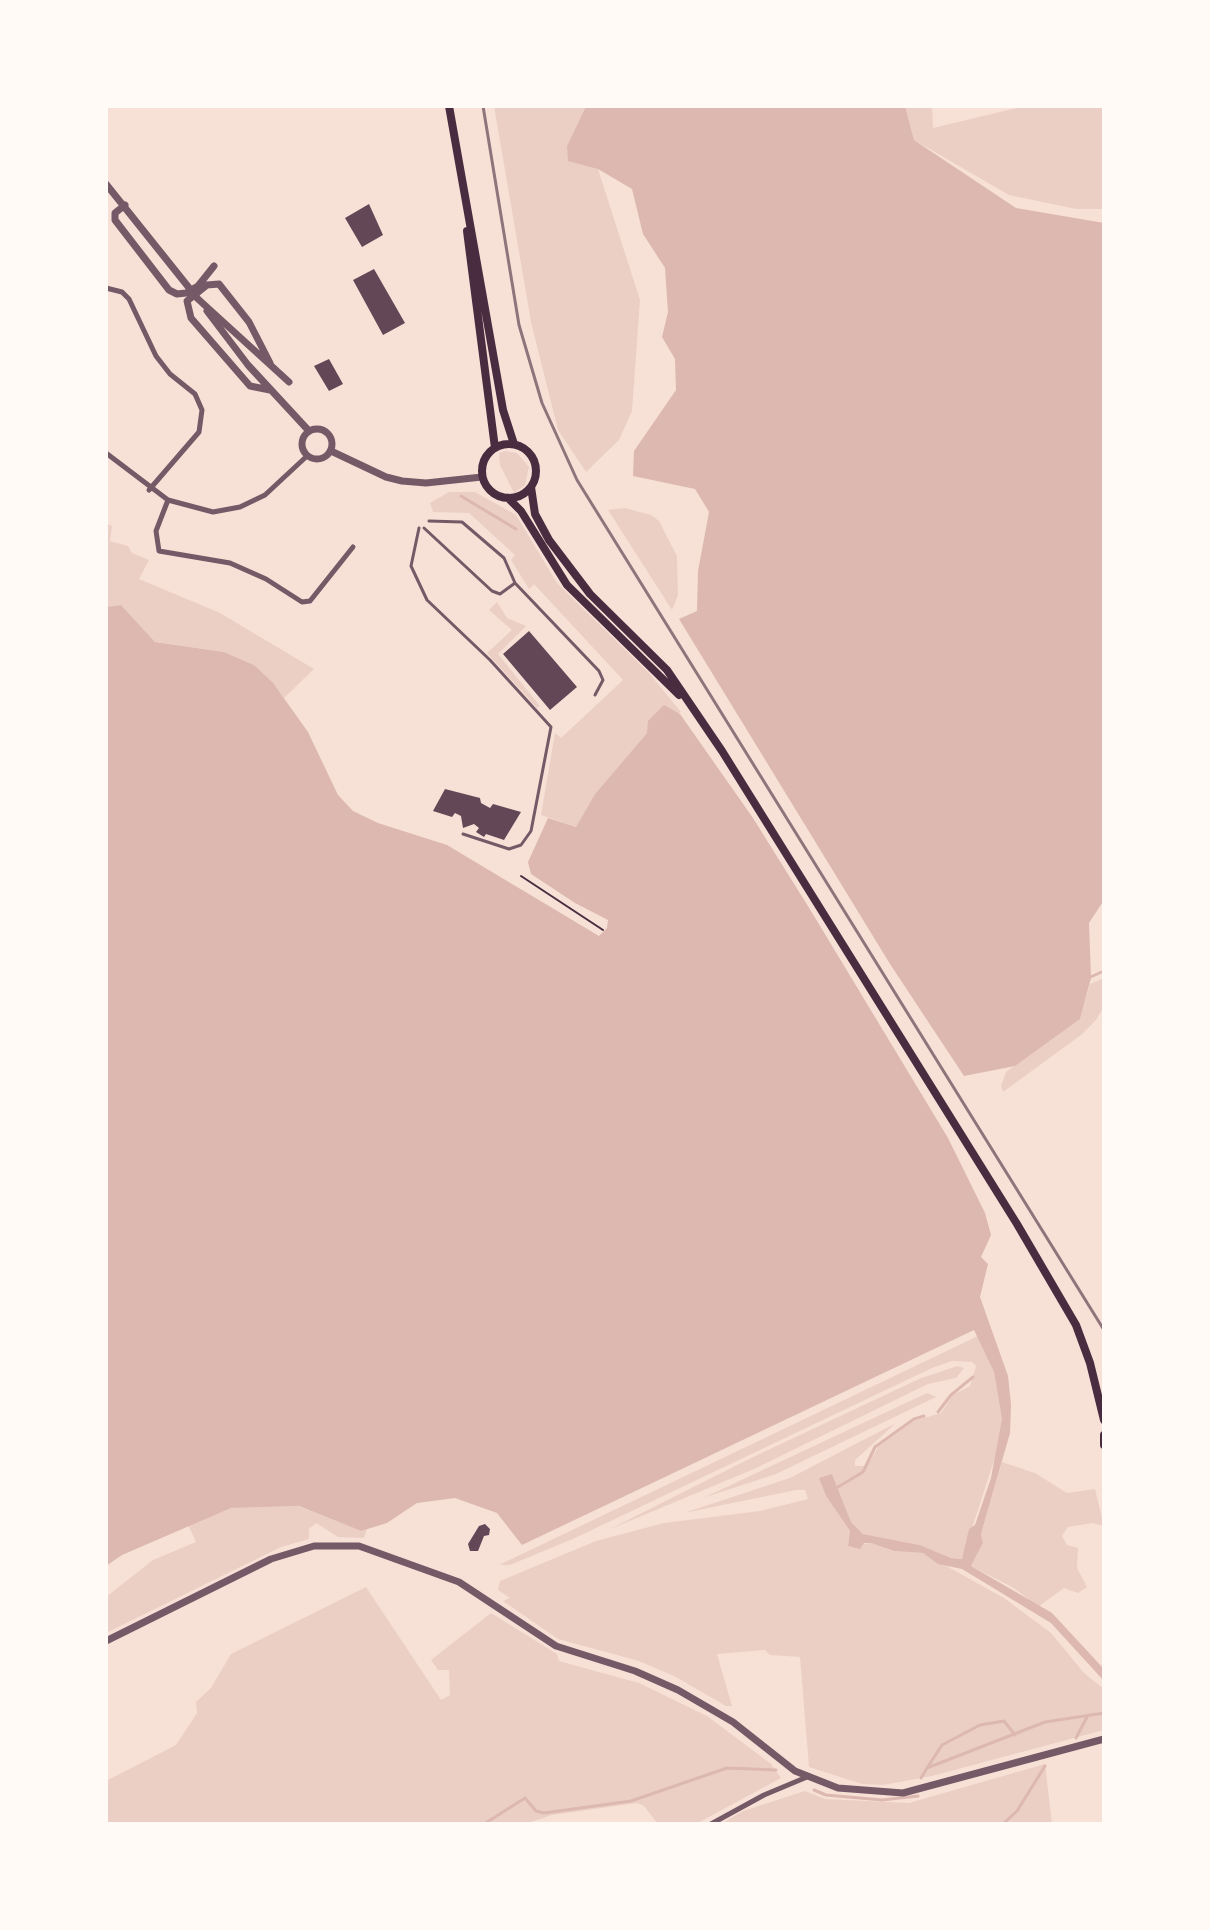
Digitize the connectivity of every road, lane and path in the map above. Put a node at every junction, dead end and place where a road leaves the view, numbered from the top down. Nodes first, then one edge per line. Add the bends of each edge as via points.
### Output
1 (449, 106) edge
2 (106, 184) edge
3 (465, 198) junction
4 (125, 205) junction
5 (214, 266) dead end
6 (106, 288) edge
7 (198, 299) junction
8 (271, 365) junction
9 (289, 382) dead end
10 (270, 390) junction
11 (309, 431) junction
12 (514, 444) junction
13 (495, 448) junction
14 (331, 451) junction
15 (106, 453) edge
16 (307, 456) junction
17 (482, 477) junction
18 (531, 487) junction
19 (149, 490) junction
20 (508, 498) junction
21 (168, 500) junction
22 (429, 521) dead end
23 (353, 547) dead end
24 (515, 583) junction
25 (595, 695) dead end
26 (688, 703) junction
27 (463, 834) dead end
28 (521, 876) dead end
29 (603, 930) dead end
30 (1104, 1420) edge
31 (1104, 1435) edge
32 (1104, 1445) edge
33 (106, 1641) edge
34 (1104, 1739) edge
35 (807, 1777) junction
36 (711, 1824) edge

1 - 3 main road
2 - 4 street
3 - 12 main road via 503,410
3 - 13 main road
4 - 5 street via 115,220 169,290 186,293
4 - 7 street
6 - 19 street via 129,299 156,356 195,394 202,410 199,432
7 - 8 street
7 - 10 street
8 - 9 street
8 - 10 street via 249,322 219,284 207,285 187,301 191,318 250,386
10 - 11 street
11 - 14 street via 328,433
11 - 16 street via 302,443
12 - 13 main road
12 - 18 main road via 534,461
13 - 17 main road via 484,460
14 - 16 street via 322,458
14 - 17 street via 402,481
15 - 19 street
16 - 21 street via 265,495 240,507 213,512
17 - 20 main road via 492,492
18 - 20 main road
18 - 26 main road via 535,514 563,561 667,670
19 - 21 street
20 - 26 main road via 567,585
21 - 23 street via 156,531 159,551 230,563 302,602 310,601
22 - 24 lane via 448,519 473,530 504,558
24 - 25 lane via 599,671 603,680
24 - 27 lane via 500,594 492,591 421,528 411,566 427,600 551,727 539,800 531,831 521,845 509,849
26 - 30 main road via 1065,1304 1090,1363
28 - 29 path
31 - 32 main road
33 - 35 street via 294,1551 330,1545 377,1550 477,1591 556,1646 678,1690 733,1722
34 - 35 street via 903,1793 838,1788
35 - 36 street

